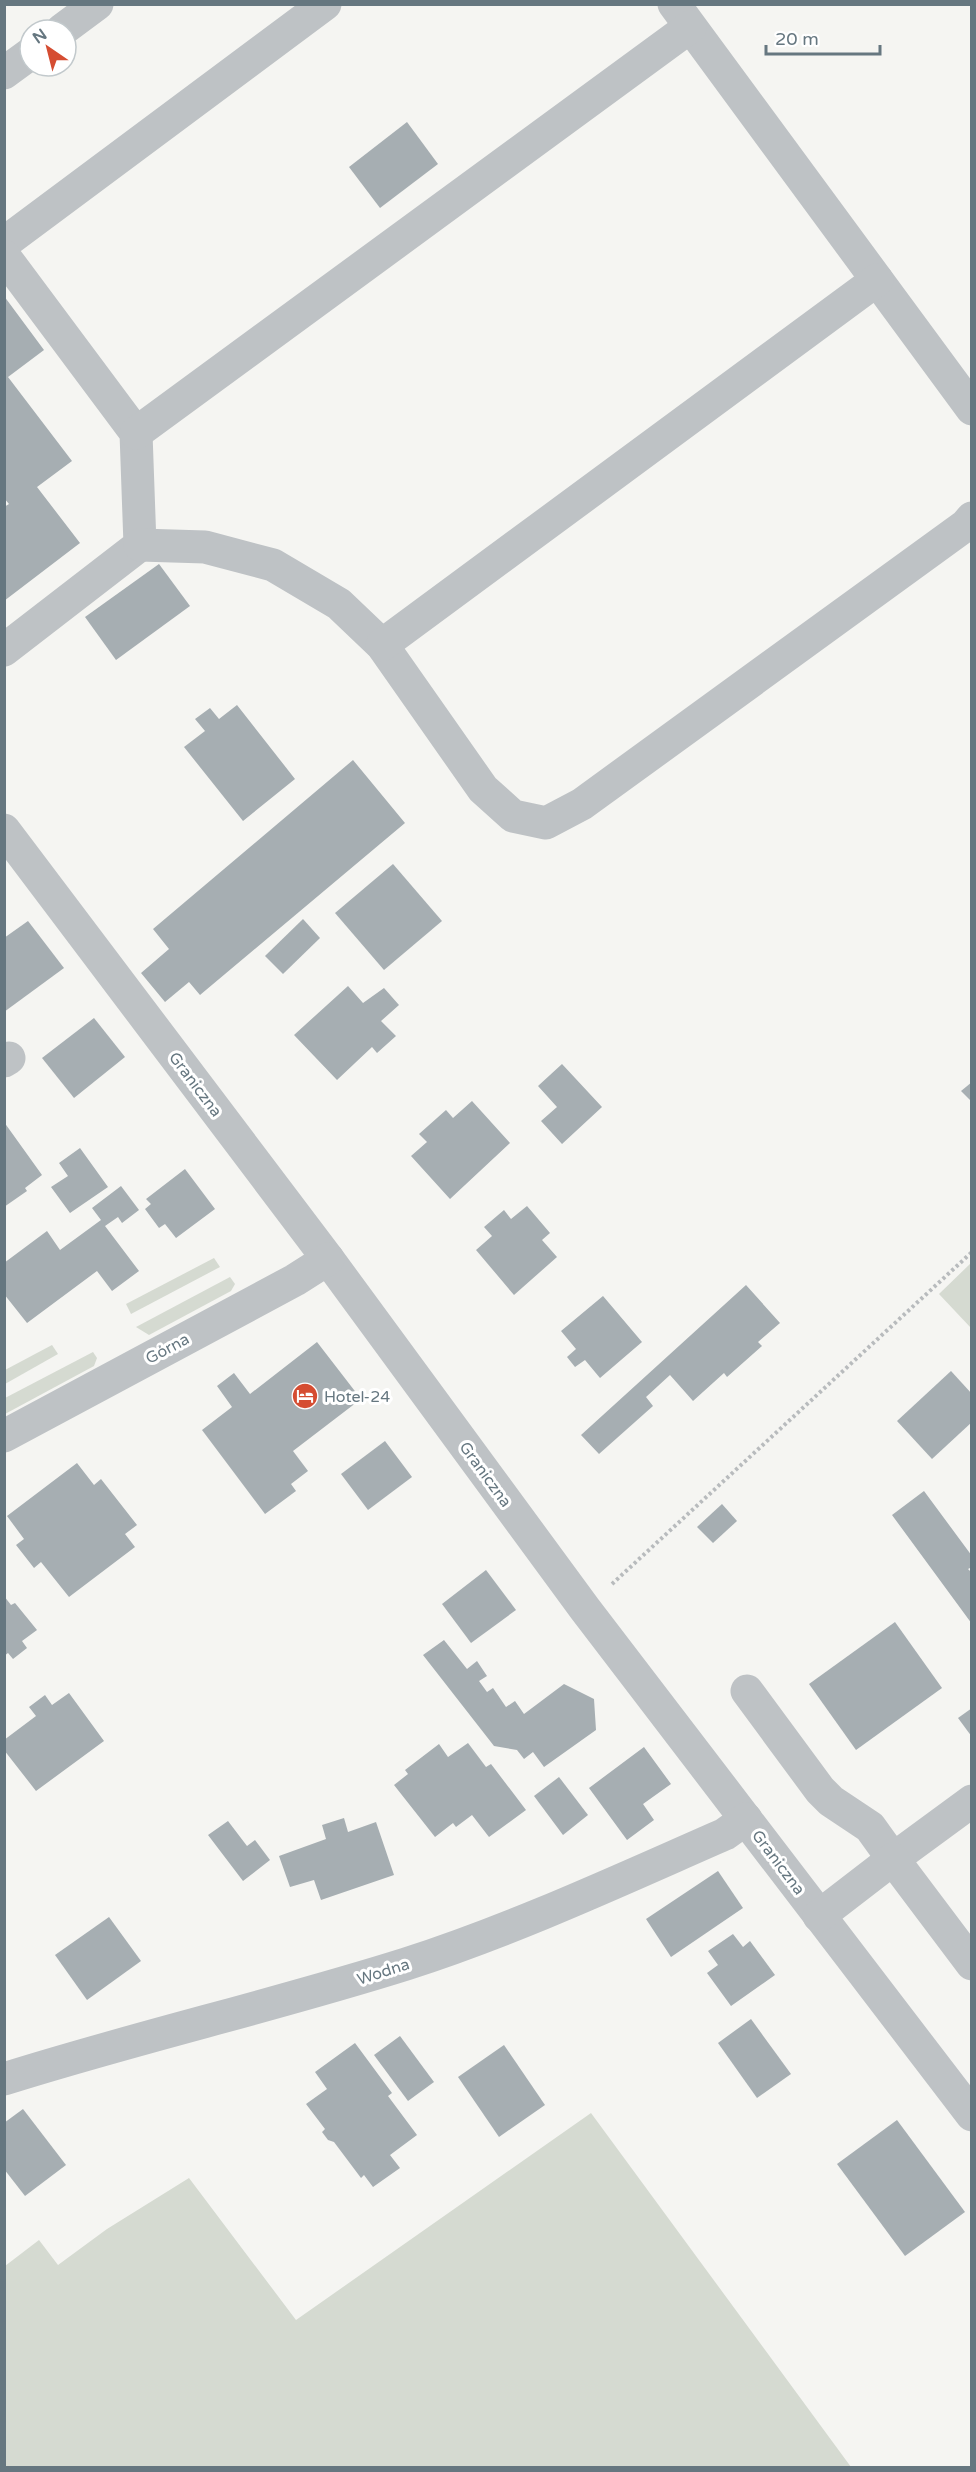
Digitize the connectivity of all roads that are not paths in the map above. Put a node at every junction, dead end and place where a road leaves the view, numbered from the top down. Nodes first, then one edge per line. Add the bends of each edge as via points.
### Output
1 (97, 4) edge
2 (325, 4) edge
3 (682, 16) edge
4 (78, 18) edge
5 (18, 63) edge
6 (4, 73) edge
7 (4, 243) edge
8 (4, 256) edge
9 (877, 280) junction
10 (972, 409) edge
11 (136, 433) junction
12 (972, 518) edge
13 (140, 545) junction
14 (382, 645) junction
15 (4, 650) edge
16 (4, 830) edge
17 (328, 1259) junction
18 (4, 1436) edge
19 (747, 1691) dead end
20 (972, 1801) edge
21 (746, 1819) junction
22 (893, 1859) junction
23 (819, 1916) junction
24 (972, 1964) edge
25 (4, 2079) edge
26 (972, 2115) edge

1 - 4 street
2 - 7 street
3 - 9 street
3 - 11 street
5 - 6 street
8 - 11 street
9 - 10 street
9 - 14 street
11 - 13 street
12 - 14 street via 582,804 546,823 513,816 483,789
13 - 14 street via 205,547 273,565 339,604
13 - 15 street
16 - 17 street, Graniczna
17 - 18 street, Górna
17 - 21 street, Graniczna via 585,1609
19 - 22 street via 820,1790 870,1827
20 - 22 street
21 - 23 street, Graniczna
21 - 25 street, Wodna via 725,1834 580,1897 409,1963 298,1998
22 - 23 street
22 - 24 street
23 - 26 street, Graniczna

